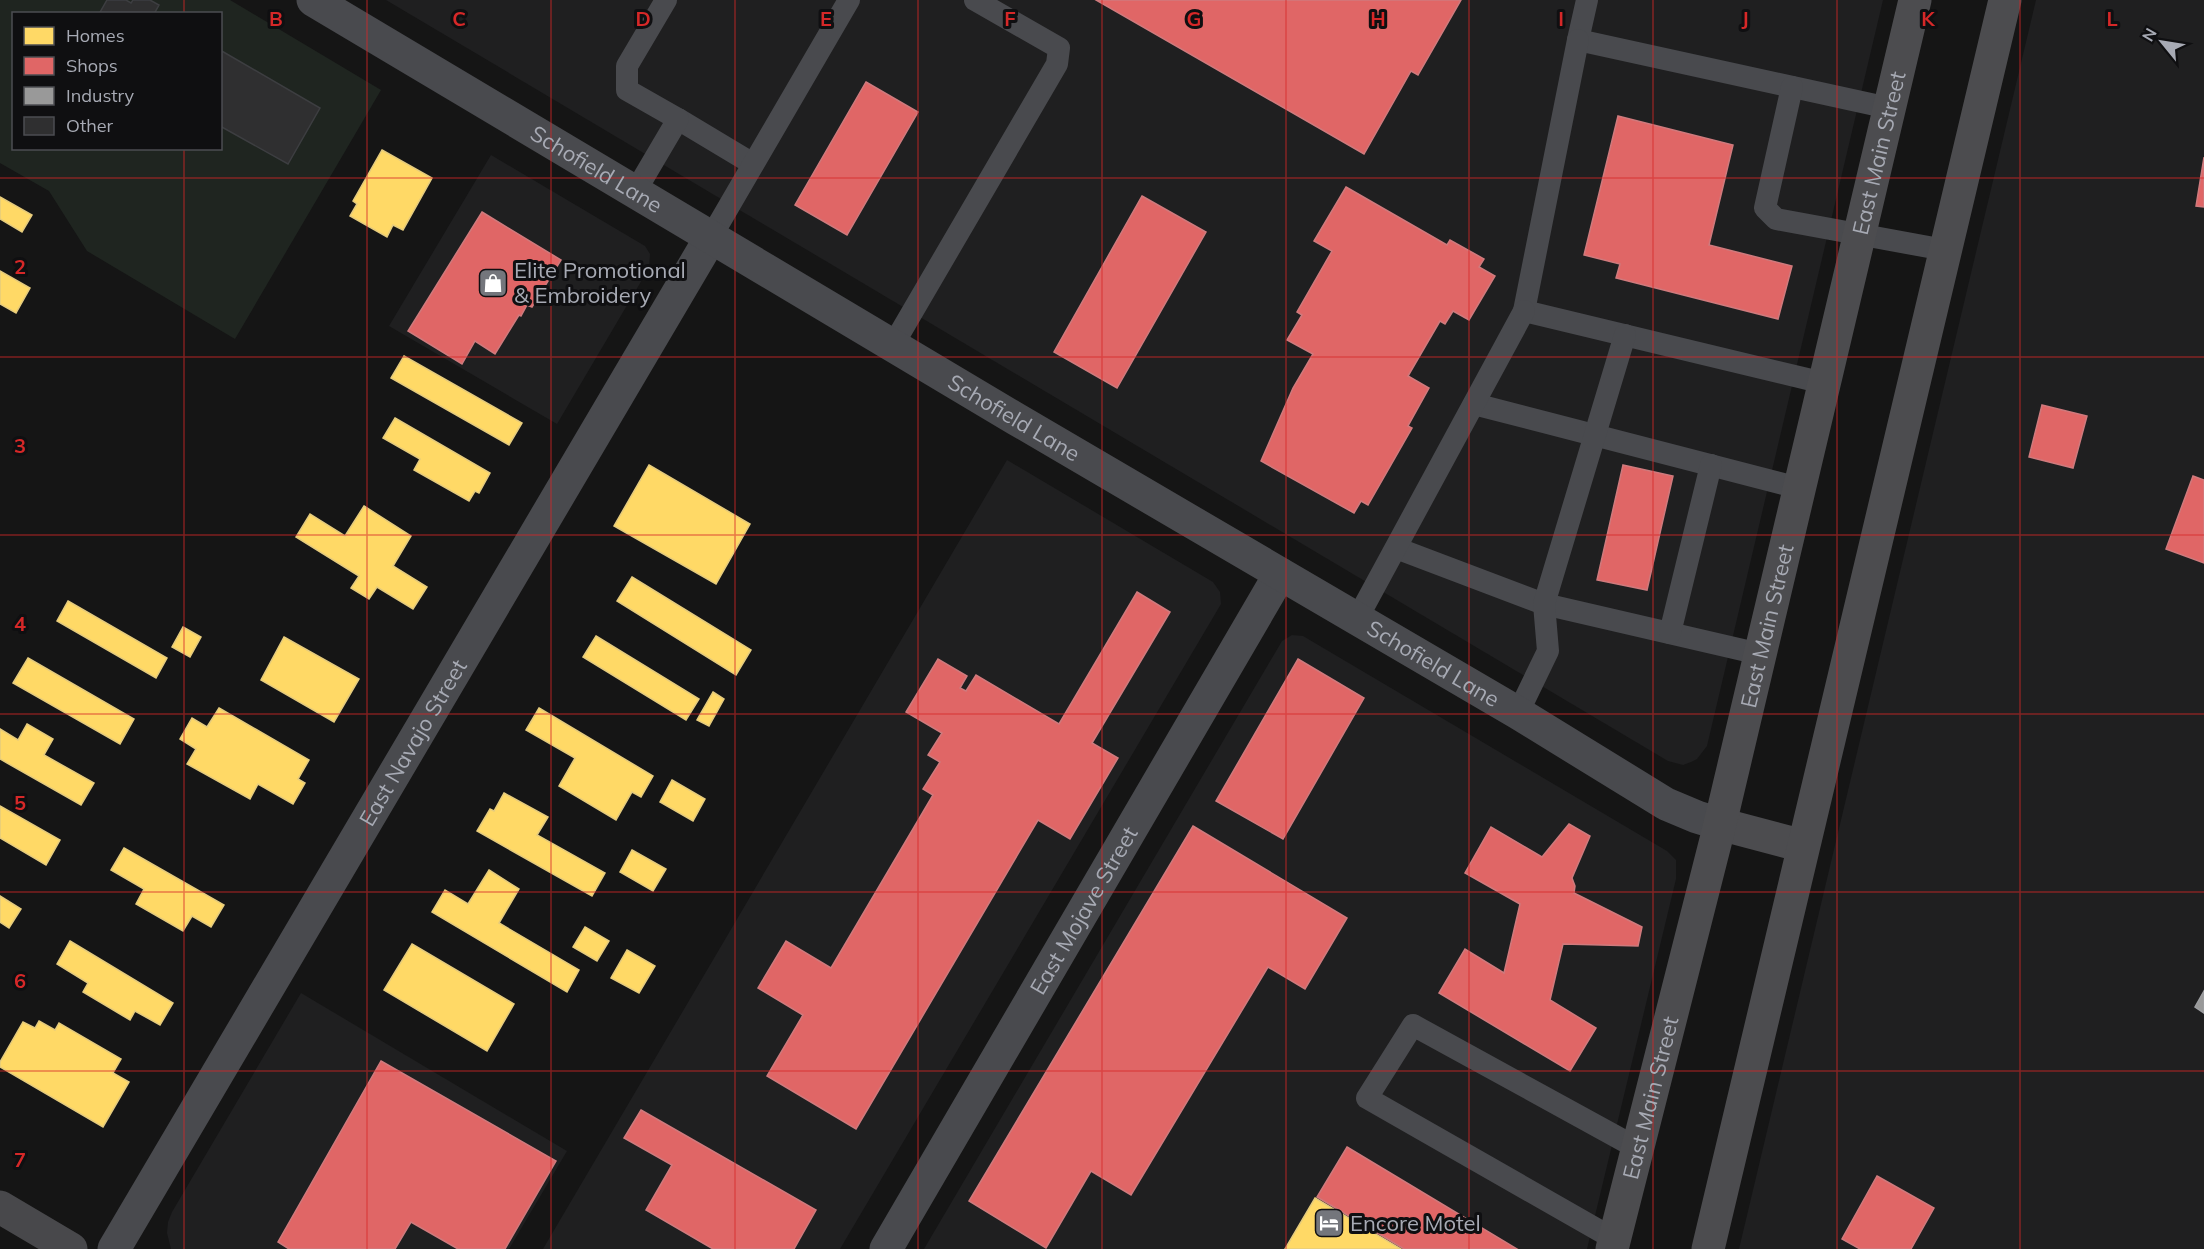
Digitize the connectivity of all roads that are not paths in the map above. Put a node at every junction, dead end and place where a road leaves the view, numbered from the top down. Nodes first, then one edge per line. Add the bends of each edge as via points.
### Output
1 (313, 0) edge
2 (666, 0) edge
3 (849, 0) edge
4 (975, 0) edge
5 (1587, 0) edge
6 (1915, 0) edge
7 (2004, 0) edge
8 (1578, 40) junction
9 (1792, 87) junction
10 (1889, 108) junction
11 (678, 119) junction
12 (753, 164) junction
13 (635, 192) junction
14 (1859, 235) junction
15 (711, 237) junction
16 (1945, 250) junction
17 (1524, 311) junction
18 (1624, 335) junction
19 (893, 345) junction
20 (1824, 383) junction
21 (1474, 404) junction
22 (1595, 435) junction
23 (1711, 465) junction
24 (1799, 488) junction
25 (1396, 548) junction
26 (1280, 574) junction
27 (1544, 604) junction
28 (1357, 620) junction
29 (1670, 633) junction
30 (1760, 654) junction
31 (1518, 713) junction
32 (1720, 824) junction
33 (1803, 846) junction
34 (1637, 1148) junction
35 (0, 1206) edge
36 (1613, 1244) edge
37 (71, 1249) edge
38 (114, 1249) edge
39 (886, 1249) edge
40 (1708, 1249) edge

1 - 13 street, Schofield Lane
2 - 11 lane via 627,66 627,90
3 - 12 lane
4 - 19 lane via 1059,48 1057,64
5 - 8 lane
6 - 10 main road, East Main Street
7 - 16 main road
8 - 9 lane
8 - 17 lane
9 - 10 lane
9 - 14 lane via 1765,208 1776,219
10 - 14 main road, East Main Street
11 - 12 lane
11 - 13 lane
12 - 15 lane
13 - 15 street, Schofield Lane
14 - 16 lane
14 - 20 main road, East Main Street
15 - 19 street, Schofield Lane
15 - 38 street, East Navajo Street
16 - 33 main road
17 - 18 lane
17 - 21 lane
18 - 20 lane
18 - 22 lane
19 - 26 street, Schofield Lane
20 - 24 main road, East Main Street
21 - 22 lane
21 - 25 lane
22 - 23 lane
22 - 27 lane
23 - 24 lane
23 - 29 lane
24 - 30 main road, East Main Street
25 - 27 lane
25 - 28 lane
26 - 28 street, Schofield Lane
26 - 39 street, East Mojave Street
27 - 29 lane
27 - 31 lane via 1548,651
28 - 31 street, Schofield Lane
29 - 30 lane
30 - 32 main road, East Main Street
31 - 32 street, Schofield Lane via 1666,804
32 - 33 main road
32 - 34 main road, East Main Street
33 - 40 main road
34 - 36 main road, East Main Street
34 - 36 lane via 1413,1025 1367,1098
35 - 37 main road

